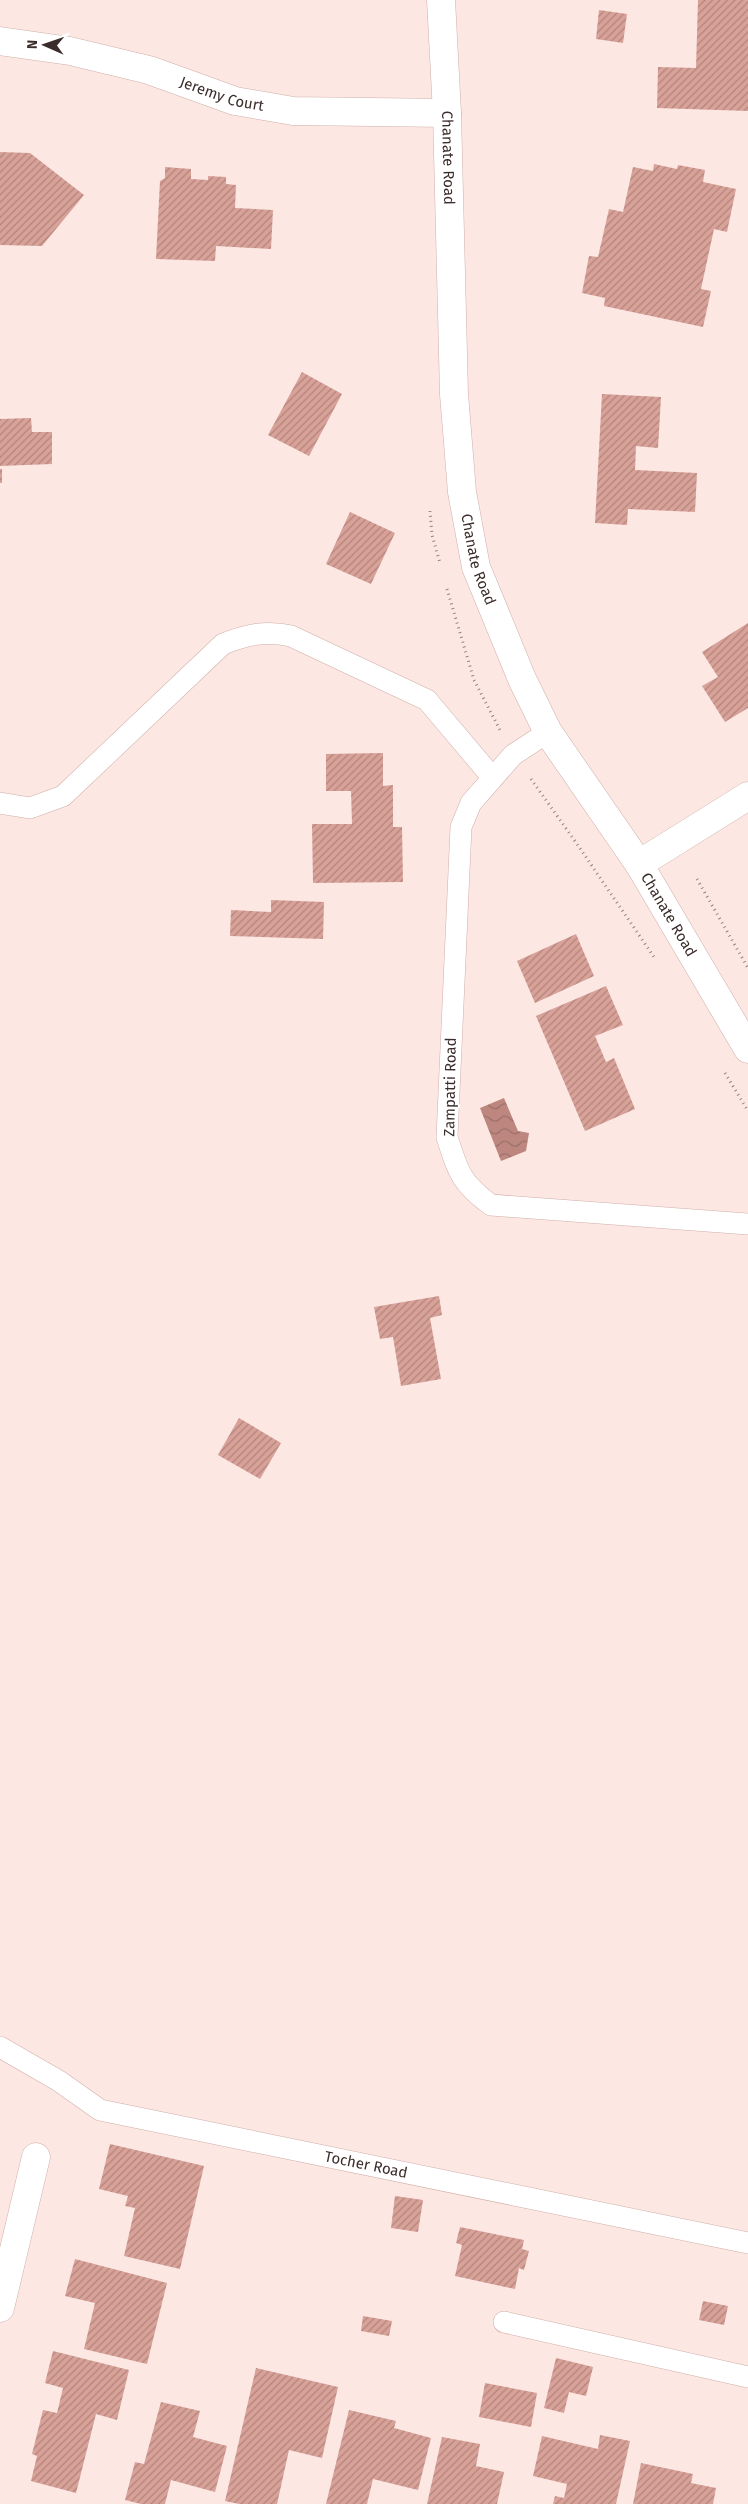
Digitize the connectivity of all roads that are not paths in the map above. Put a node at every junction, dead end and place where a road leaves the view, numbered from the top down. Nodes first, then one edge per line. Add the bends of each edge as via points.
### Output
1 (440, 0) edge
2 (0, 42) edge
3 (447, 113) junction
4 (548, 732) junction
5 (492, 777) junction
6 (748, 796) edge
7 (0, 803) edge
8 (639, 864) junction
9 (748, 1049) edge
10 (748, 1224) edge
11 (0, 2047) edge
12 (36, 2158) dead end
13 (748, 2243) edge
14 (0, 2308) edge
15 (504, 2322) dead end
16 (748, 2377) edge

1 - 3 street, Chanate Road
2 - 3 street, Jeremy Court via 70,51 149,70 235,101 293,111
3 - 4 street, Chanate Road via 454,394 462,492 476,567 522,679
4 - 5 lane, Zampatti Road via 513,755
4 - 8 street, Chanate Road
5 - 7 lane via 427,700 291,636 275,632 240,637 223,644 63,796 30,808
5 - 10 lane, Zampatti Road via 471,803 461,827 447,1138 458,1173 471,1191 491,1205
6 - 8 street
8 - 9 street, Chanate Road
11 - 13 lane, Tocher Road via 59,2081 100,2110
12 - 14 street
15 - 16 lane

